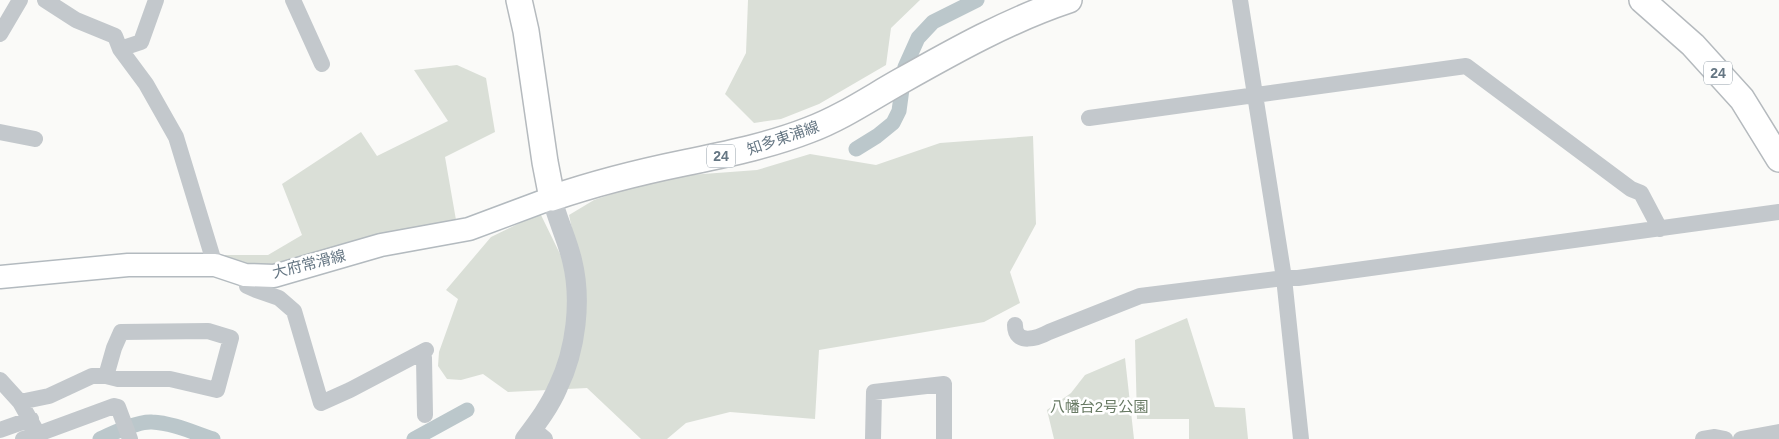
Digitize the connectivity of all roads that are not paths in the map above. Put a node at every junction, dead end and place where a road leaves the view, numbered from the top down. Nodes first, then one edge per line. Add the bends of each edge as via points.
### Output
1 (20, 0) edge
2 (45, 0) edge
3 (156, 0) edge
4 (292, 0) edge
5 (1070, 0) edge
6 (1240, 0) edge
7 (1642, 0) edge
8 (521, 2) edge
9 (0, 34) edge
10 (120, 49) junction
11 (322, 64) dead end
12 (1254, 96) junction
13 (1089, 118) dead end
14 (0, 132) edge
15 (35, 139) dead end
16 (1779, 159) edge
17 (552, 198) junction
18 (1779, 212) edge
19 (1660, 229) junction
20 (215, 265) junction
21 (245, 274) junction
22 (0, 277) edge
23 (1284, 278) junction
24 (1015, 325) dead end
25 (106, 376) junction
26 (0, 380) edge
27 (20, 402) junction
28 (424, 414) dead end
29 (31, 420) junction
30 (0, 430) edge
31 (1779, 432) edge
32 (534, 436) edge
33 (31, 437) edge
34 (130, 439) edge
35 (873, 439) edge
36 (944, 439) edge
37 (1301, 439) edge
38 (1703, 439) edge
39 (1725, 439) edge
40 (1741, 439) edge

1 - 9 street
2 - 10 street via 76,20 115,36
3 - 10 street via 141,42
4 - 11 street
5 - 17 main road, 知多東浦線 / 24 via 981,36 839,118 770,145 634,174
6 - 12 street
7 - 16 main road, 24 via 1693,44 1742,99
8 - 17 main road
10 - 20 street via 146,84 176,136
12 - 13 street
12 - 19 street via 1466,66 1631,189 1641,193
12 - 23 street
14 - 15 street
17 - 21 main road, 大府常滑線 via 469,229 381,245 274,276
17 - 32 street via 572,259 577,285 576,316 565,370
18 - 19 street
19 - 23 street
20 - 21 main road, 大府常滑線
20 - 22 main road, 大府常滑線 via 128,265
21 - 28 street via 247,286 280,298 294,311 321,403 424,351
23 - 24 street via 1140,296 1035,339 1021,338
23 - 37 street
25 - 25 street via 118,380 170,379 217,390 231,338 208,331 121,332
25 - 27 street via 92,376 49,396
26 - 27 street
27 - 29 street
29 - 30 street
29 - 33 street
31 - 40 street
33 - 34 street via 114,406 118,407
35 - 36 street via 874,392 944,384
38 - 39 street

